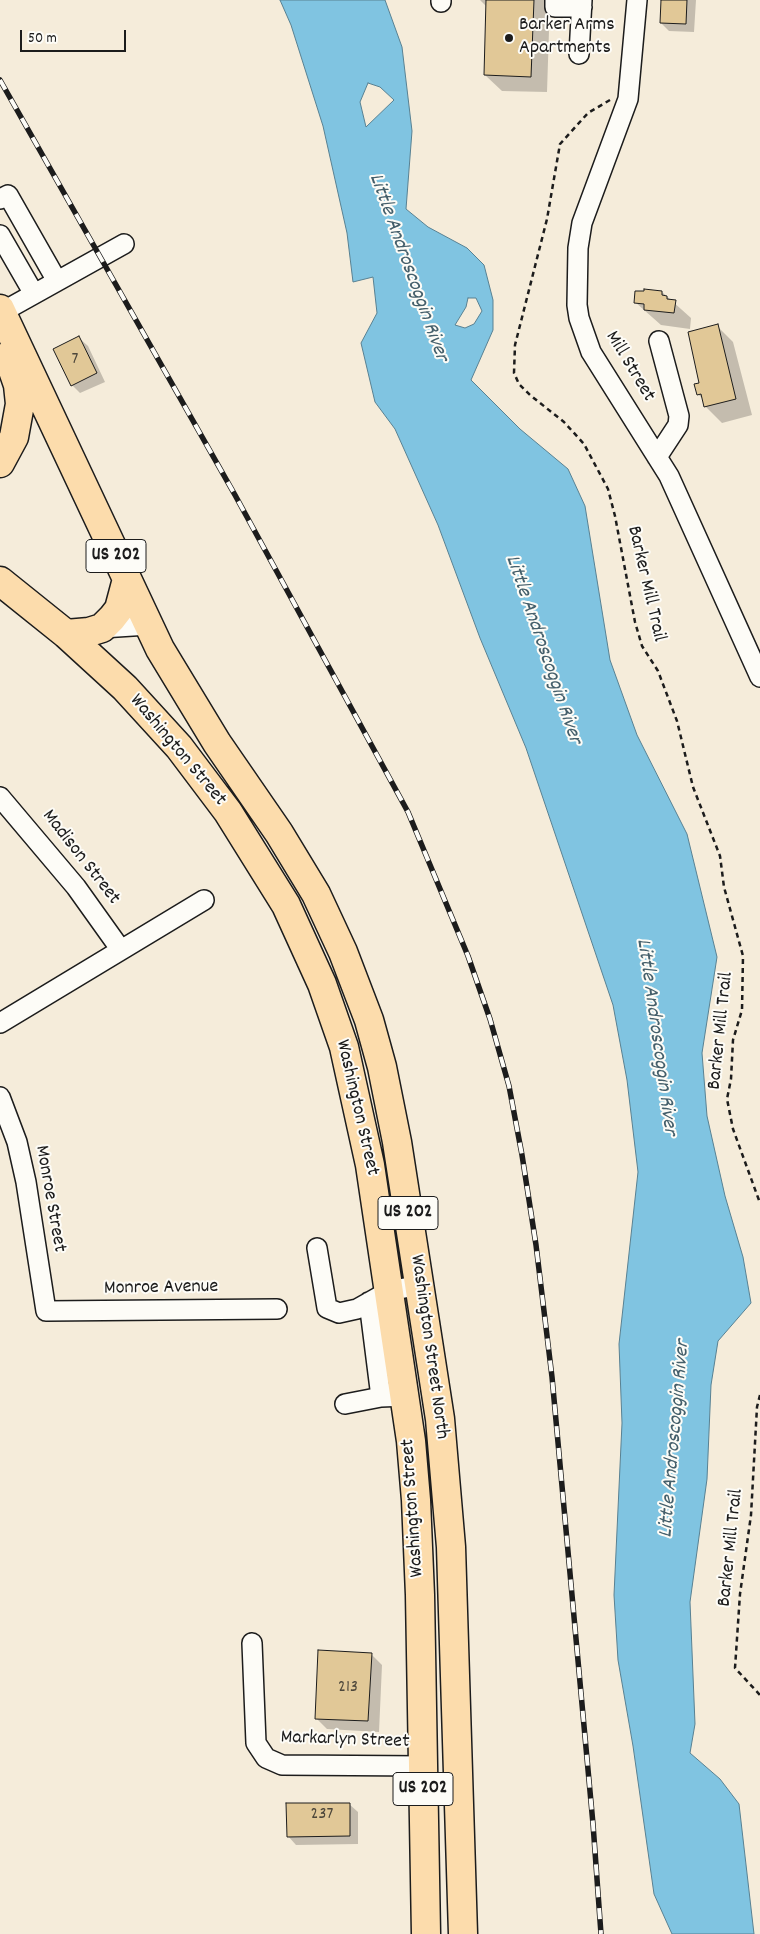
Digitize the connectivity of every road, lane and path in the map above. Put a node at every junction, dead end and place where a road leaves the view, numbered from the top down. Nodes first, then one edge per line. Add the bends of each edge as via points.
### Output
1 (555, 0) edge
2 (637, 0) edge
3 (582, 4) edge
4 (579, 54) dead end
5 (631, 84) junction
6 (0, 200) edge
7 (0, 235) edge
8 (124, 244) dead end
9 (56, 281) junction
10 (34, 294) junction
11 (1, 319) edge
12 (659, 341) dead end
13 (657, 457) junction
14 (0, 463) edge
15 (127, 579) junction
16 (0, 581) edge
17 (148, 625) junction
18 (102, 628) junction
19 (66, 634) junction
20 (760, 677) edge
21 (252, 793) joint
22 (0, 797) edge
23 (204, 900) dead end
24 (121, 950) junction
25 (0, 1023) edge
26 (0, 1097) edge
27 (760, 1203) edge
28 (317, 1248) dead end
29 (420, 1285) junction
30 (379, 1297) junction
31 (277, 1309) dead end
32 (46, 1312) joint
33 (760, 1395) edge
34 (393, 1396) junction
35 (345, 1404) dead end
36 (252, 1643) dead end
37 (760, 1695) edge
38 (423, 1766) junction
39 (426, 1934) edge
40 (462, 1934) edge

1 - 3 street via 555,7
2 - 5 street, Mill Street
3 - 4 street
5 - 13 street, Mill Street via 582,223 576,305 591,352
5 - 27 path, Barker Mill Trail via 588,113 560,144 547,219 515,345 513,366 519,384 584,444 608,489 640,638 658,670 677,721 693,787 720,856 724,887 743,956 742,1010 733,1040 728,1099 733,1129
6 - 9 street via 8,195
7 - 10 street
8 - 9 street
9 - 10 street
10 - 11 street
11 - 14 highway via 20,404 14,437
11 - 15 highway, Washington Street / US 202
12 - 13 street via 679,416 678,425
13 - 20 street, Mill Street via 681,500
15 - 17 highway, Washington Street / US 202
15 - 18 highway via 119,609
16 - 19 highway, Washington Street / US 202
17 - 18 street
17 - 21 highway, Washington Street / US 202 via 188,696
18 - 19 highway
19 - 30 highway, Washington Street / US 202 via 125,688 179,747 234,820 286,905 322,984 344,1047 370,1165
21 - 29 highway, Washington Street North / US 202 via 316,894 369,1020 397,1142
22 - 24 street, Madison Street via 76,887
23 - 24 street
24 - 25 street
26 - 32 street, Monroe Street via 26,1182
28 - 30 street via 327,1308 339,1312 357,1309
29 - 30 street
29 - 40 highway, Washington Street North / US 202 via 440,1419 449,1527
30 - 34 highway, Washington Street / US 202
31 - 32 street, Monroe Avenue
33 - 37 path, Barker Mill Trail via 735,1668
34 - 35 street
34 - 38 highway, Washington Street / US 202 via 416,1500
36 - 38 street, Markarlyn Street via 256,1743 266,1758 282,1765
38 - 39 highway, Washington Street / US 202

